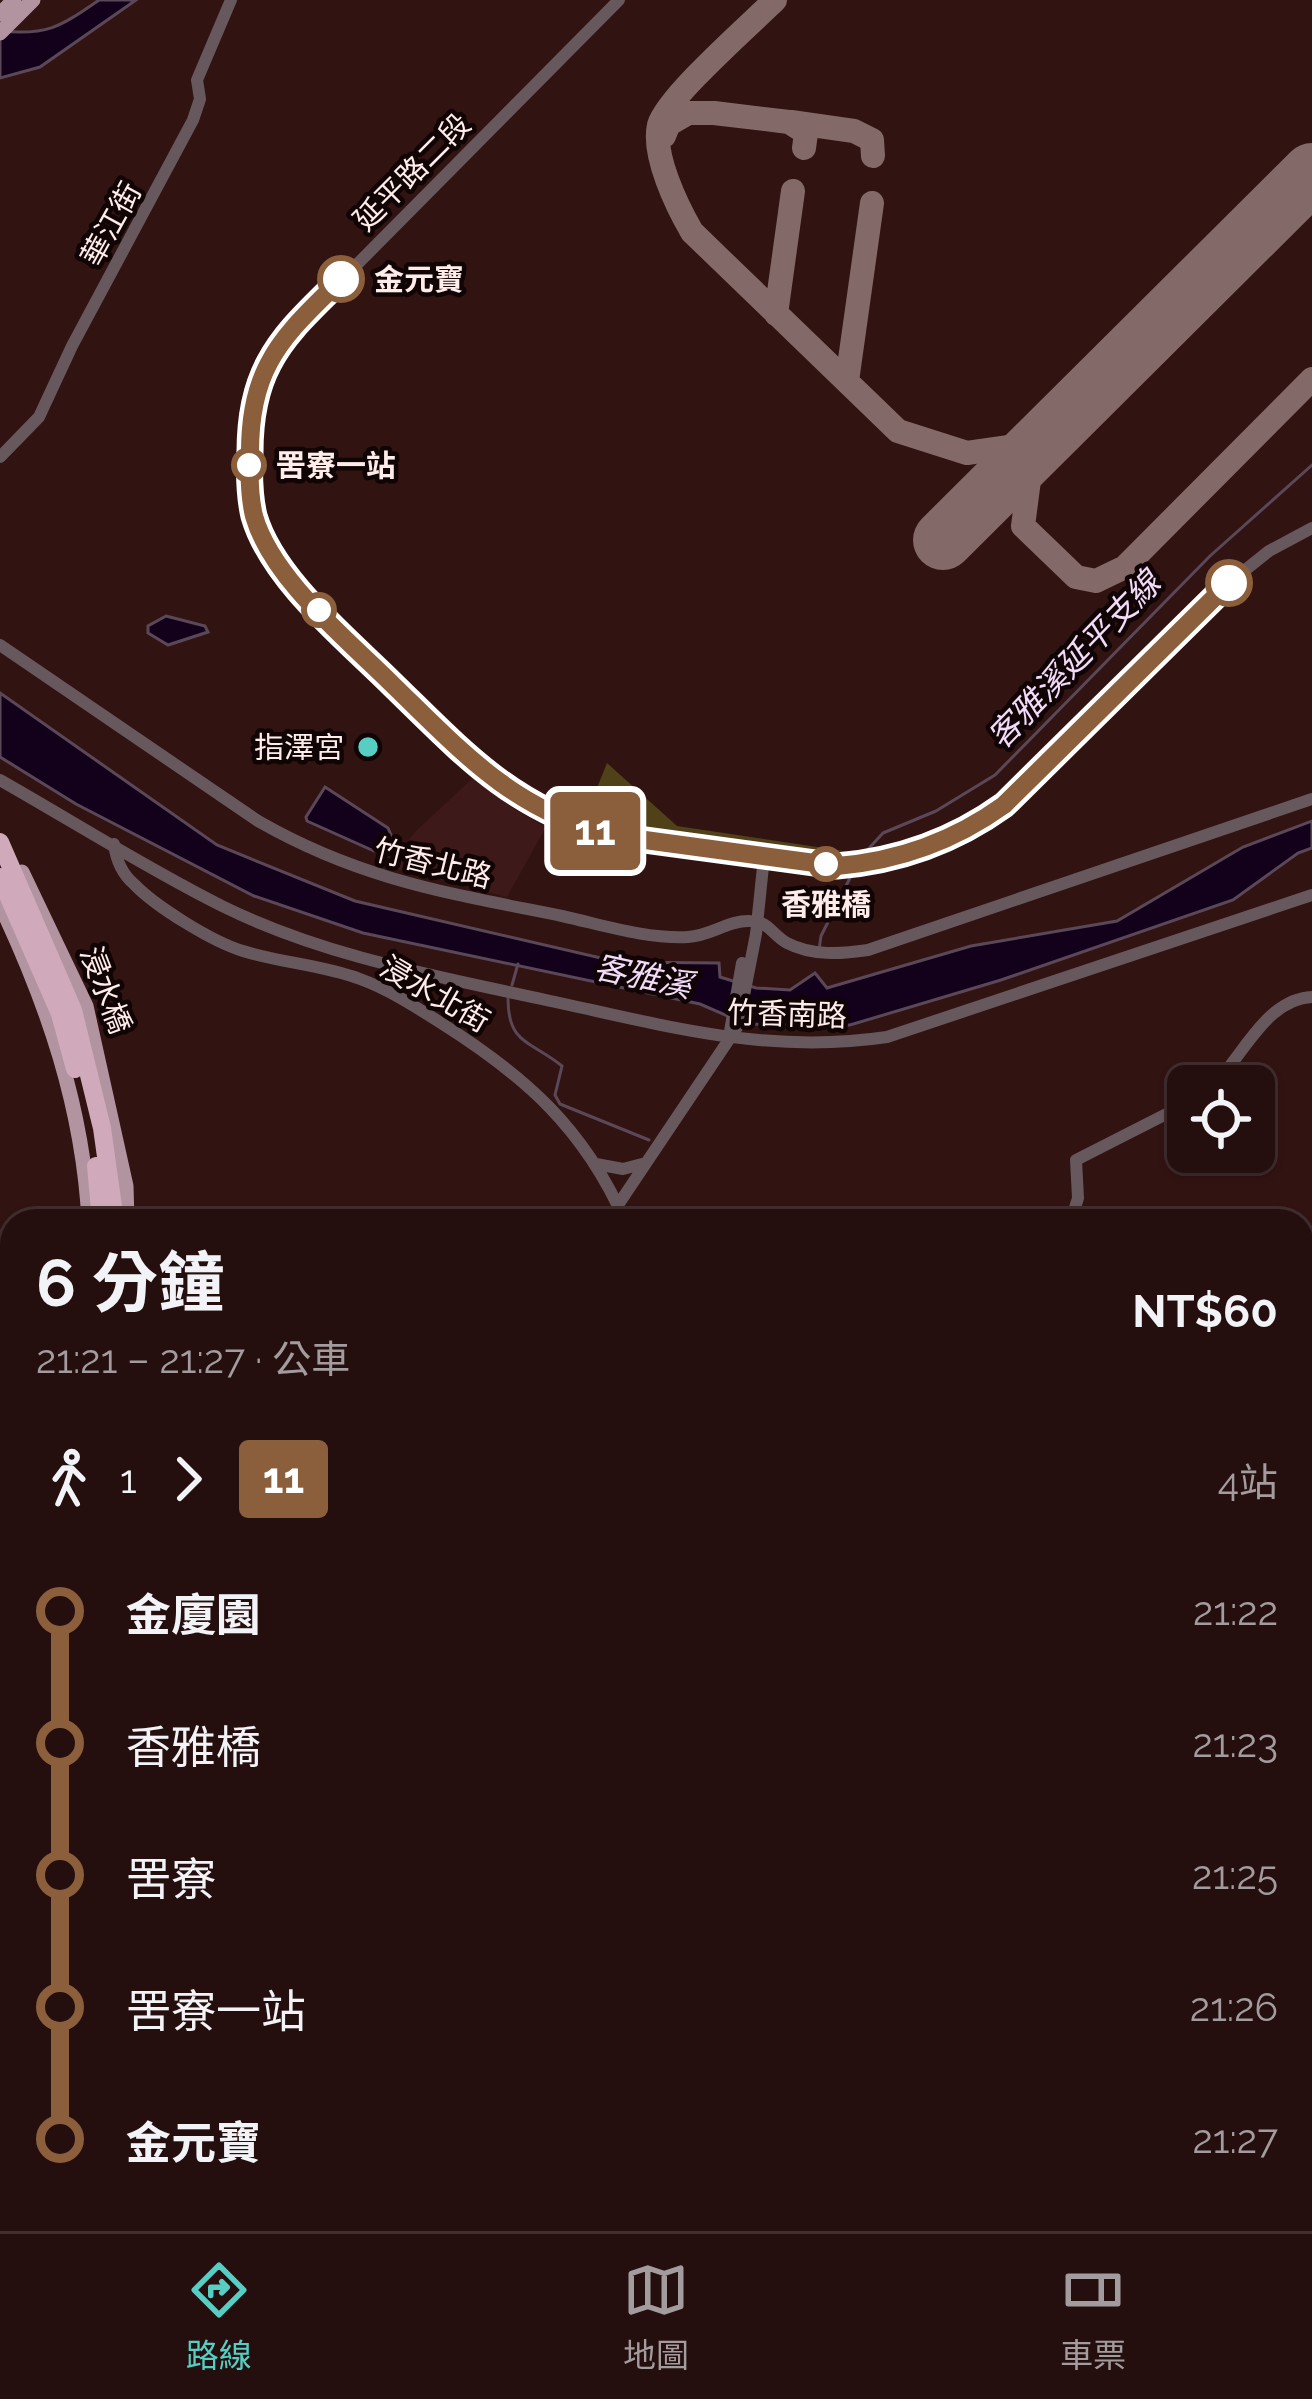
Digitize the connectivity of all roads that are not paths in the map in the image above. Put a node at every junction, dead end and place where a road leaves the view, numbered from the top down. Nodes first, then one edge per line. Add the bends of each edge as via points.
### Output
1 (14, 0) edge
2 (33, 0) edge
3 (231, 0) edge
4 (620, 0) edge
5 (0, 14) edge
6 (0, 33) edge
7 (0, 457) edge
8 (1312, 528) edge
9 (0, 645) edge
10 (0, 780) edge
11 (1312, 799) edge
12 (0, 826) edge
13 (0, 842) edge
14 (114, 844) junction
15 (764, 856) junction
16 (0, 877) edge
17 (1312, 895) edge
18 (0, 904) edge
19 (753, 929) junction
20 (1312, 998) edge
21 (732, 1030) junction
22 (1233, 1065) edge
23 (1167, 1114) edge
24 (647, 1162) junction
25 (595, 1163) junction
26 (106, 1188) junction
27 (618, 1205) junction
28 (95, 1209) edge
29 (103, 1209) edge
30 (112, 1209) edge
31 (120, 1209) edge
32 (620, 1209) edge
33 (1075, 1209) edge

1 - 5 main road
2 - 6 main road
3 - 7 street, 華江街 via 197,80 194,120 39,417
4 - 15 street, 延平路二段 via 291,331 258,392 251,496 287,575 510,793 608,835
8 - 15 street, 延平路二段 via 1229,583 975,826 874,863
9 - 19 street, 竹香北路 via 258,821 350,867 651,934 709,934 743,921
10 - 14 street, 竹香南路
11 - 19 street via 887,945 808,951 768,925
12 - 26 main road, 浸水橋 via 86,1006
13 - 26 highway, 浸水橋 via 73,1010
14 - 21 street, 竹香南路 via 224,907 340,952
14 - 25 street, 浸水北街 via 132,883 238,950 359,978 497,1058 548,1102
15 - 19 street
16 - 26 highway, 浸水橋 via 60,1014
17 - 21 street, 竹香南路 via 887,1037 838,1044
18 - 26 main road
19 - 21 street
20 - 22 street via 1282,1004
21 - 24 street
23 - 33 street via 1076,1160
24 - 25 street via 623,1169
24 - 27 street
25 - 27 street, 浸水北街
26 - 28 main road
26 - 29 highway
26 - 30 highway
26 - 31 main road
27 - 32 street, 浸水北街

